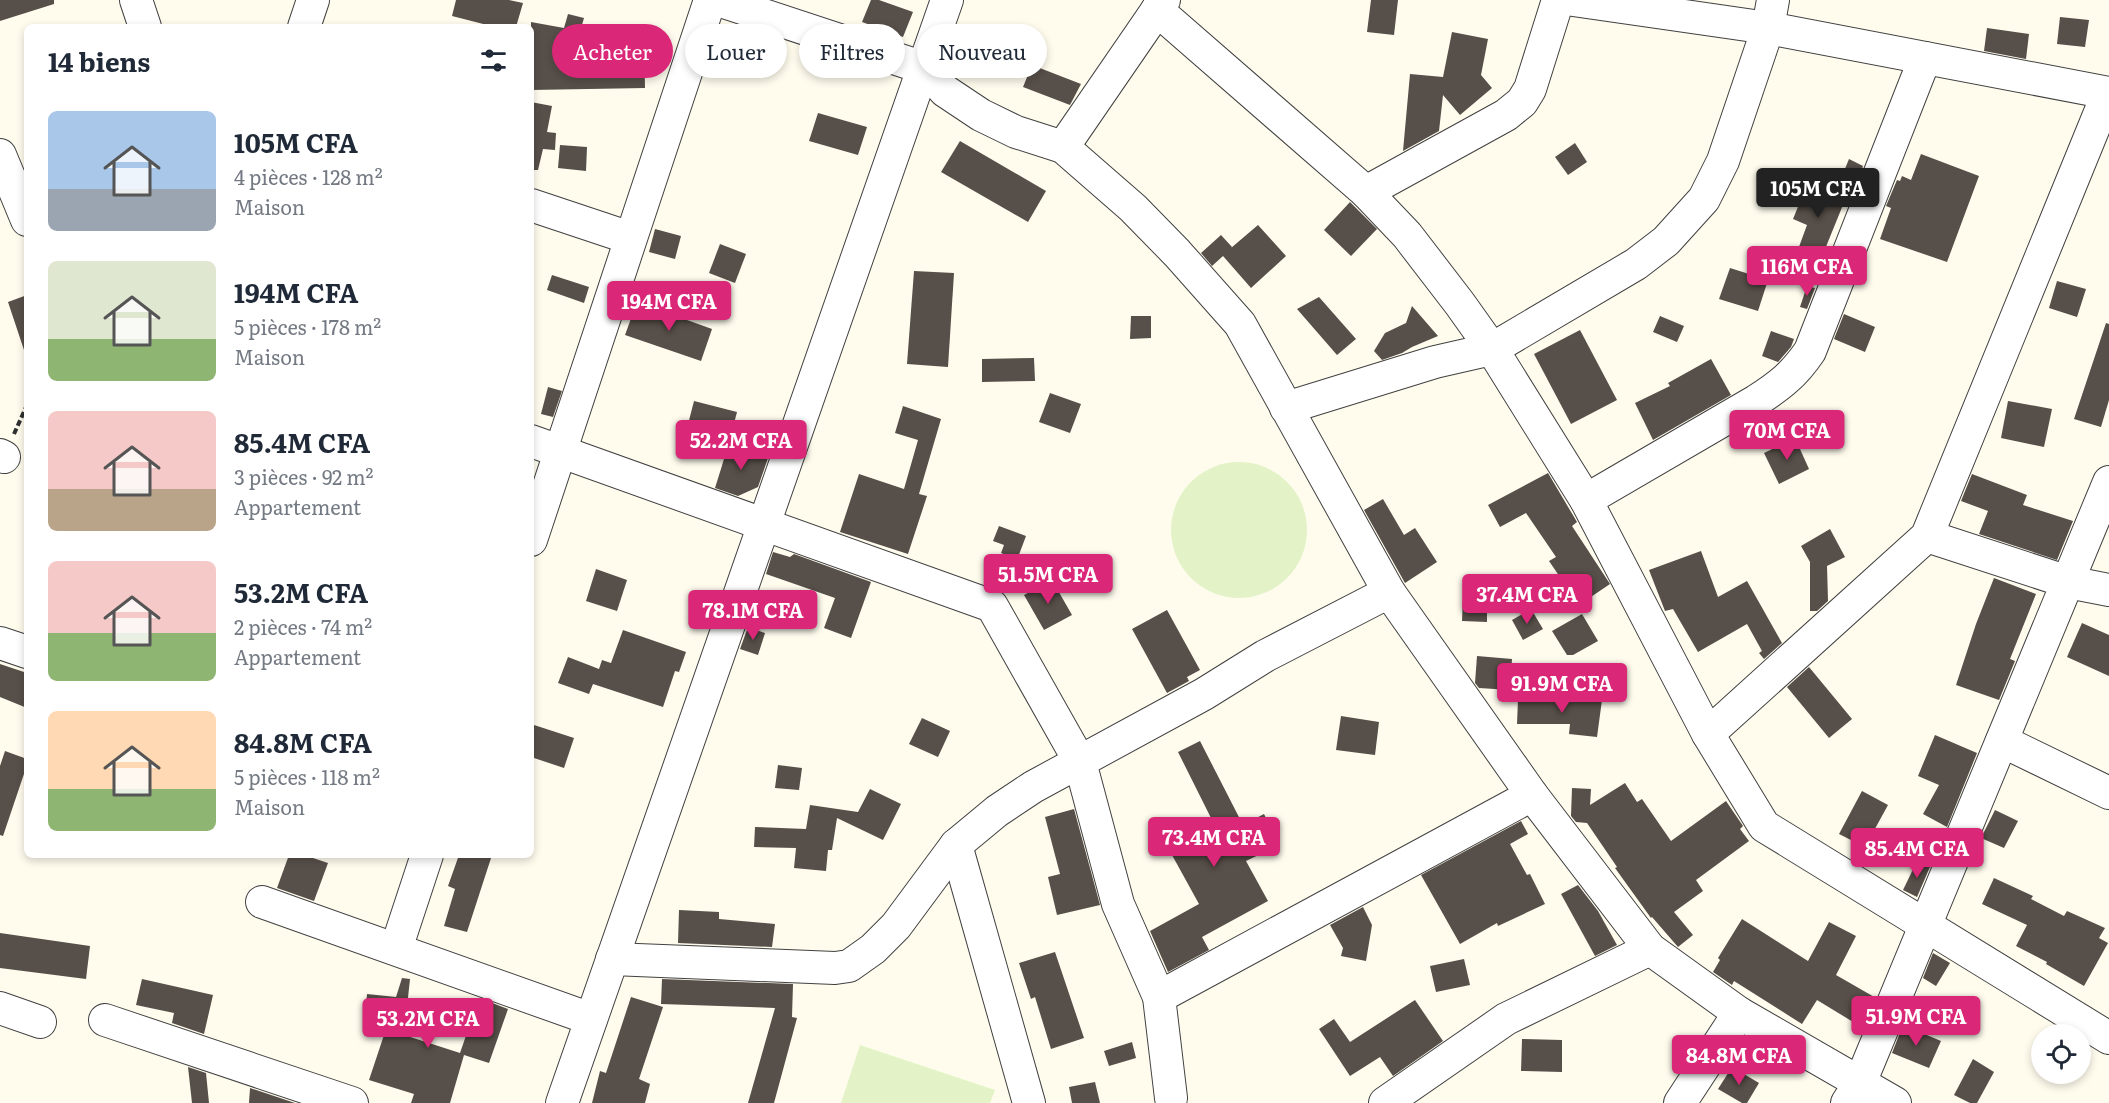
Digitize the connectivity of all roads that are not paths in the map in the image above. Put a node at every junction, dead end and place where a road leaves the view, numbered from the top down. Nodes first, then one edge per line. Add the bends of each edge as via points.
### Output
1 (136, 0) edge
2 (312, 0) edge
3 (710, 0) edge
4 (718, 0) edge
5 (947, 0) edge
6 (1558, 0) edge
7 (1573, 0) edge
8 (1160, 5) edge
9 (1770, 14) edge
10 (144, 24) edge
11 (305, 24) edge
12 (939, 24) edge
13 (1925, 58) junction
14 (917, 66) edge
15 (920, 78) edge
16 (933, 78) edge
17 (2108, 93) edge
18 (1063, 147) junction
19 (0, 155) edge
20 (1366, 192) junction
21 (534, 206) edge
22 (24, 213) edge
23 (630, 238) junction
24 (1492, 349) junction
25 (1286, 408) junction
26 (534, 442) edge
27 (561, 451) junction
28 (2109, 482) edge
29 (1586, 500) junction
30 (764, 524) junction
31 (534, 531) edge
32 (1927, 536) junction
33 (2068, 582) junction
34 (2109, 590) edge
35 (1389, 592) junction
36 (0, 643) edge
37 (24, 651) edge
38 (1708, 734) junction
39 (2002, 741) junction
40 (1080, 762) junction
41 (2109, 794) edge
42 (1532, 795) junction
43 (956, 845) junction
44 (426, 858) edge
45 (262, 902) dead end
46 (1925, 925) junction
47 (396, 949) junction
48 (1650, 949) junction
49 (612, 958) junction
50 (1159, 997) junction
51 (0, 1008) edge
52 (1739, 1013) junction
53 (591, 1019) junction
54 (105, 1020) dead end
55 (40, 1022) dead end
56 (2109, 1038) edge
57 (1853, 1093) edge
58 (1171, 1098) dead end
59 (352, 1103) edge
60 (562, 1103) edge
61 (1029, 1103) edge
62 (1385, 1103) edge
63 (1680, 1103) edge
64 (1895, 1103) edge

1 - 10 street
2 - 11 street
3 - 23 street
4 - 14 street
5 - 12 street
6 - 20 street via 1530,89 1522,102 1506,115
7 - 9 street
8 - 18 street
8 - 20 street
9 - 13 street
9 - 24 street via 1723,160 1704,199 1687,220 1636,264
13 - 17 street
13 - 29 street via 1810,351 1798,370 1756,401
15 - 30 street
16 - 18 street via 945,91 981,115 1016,132
17 - 32 street
18 - 25 street via 1141,216 1240,324
19 - 22 street
20 - 24 street via 1407,235
21 - 23 street
23 - 27 street
24 - 25 street via 1434,362
24 - 29 street
25 - 35 street
26 - 27 street
27 - 30 street
27 - 31 street
28 - 33 street
29 - 38 street
30 - 40 street via 992,606
30 - 49 street
32 - 33 street
32 - 38 street
33 - 34 street
33 - 39 street
35 - 40 street via 1265,656
35 - 42 street
36 - 37 street
38 - 46 street via 1764,826
39 - 41 street
39 - 46 street
40 - 43 street via 997,811
40 - 50 street via 1118,904
42 - 48 street
42 - 50 street
43 - 49 street via 896,926 849,966
43 - 61 street
44 - 47 street
45 - 47 street
46 - 56 street
46 - 57 street
47 - 53 street
48 - 52 street
48 - 62 street via 1506,1019
49 - 53 street
50 - 58 street
51 - 55 street
52 - 57 street
52 - 63 street
53 - 60 street
54 - 59 street
57 - 64 street

